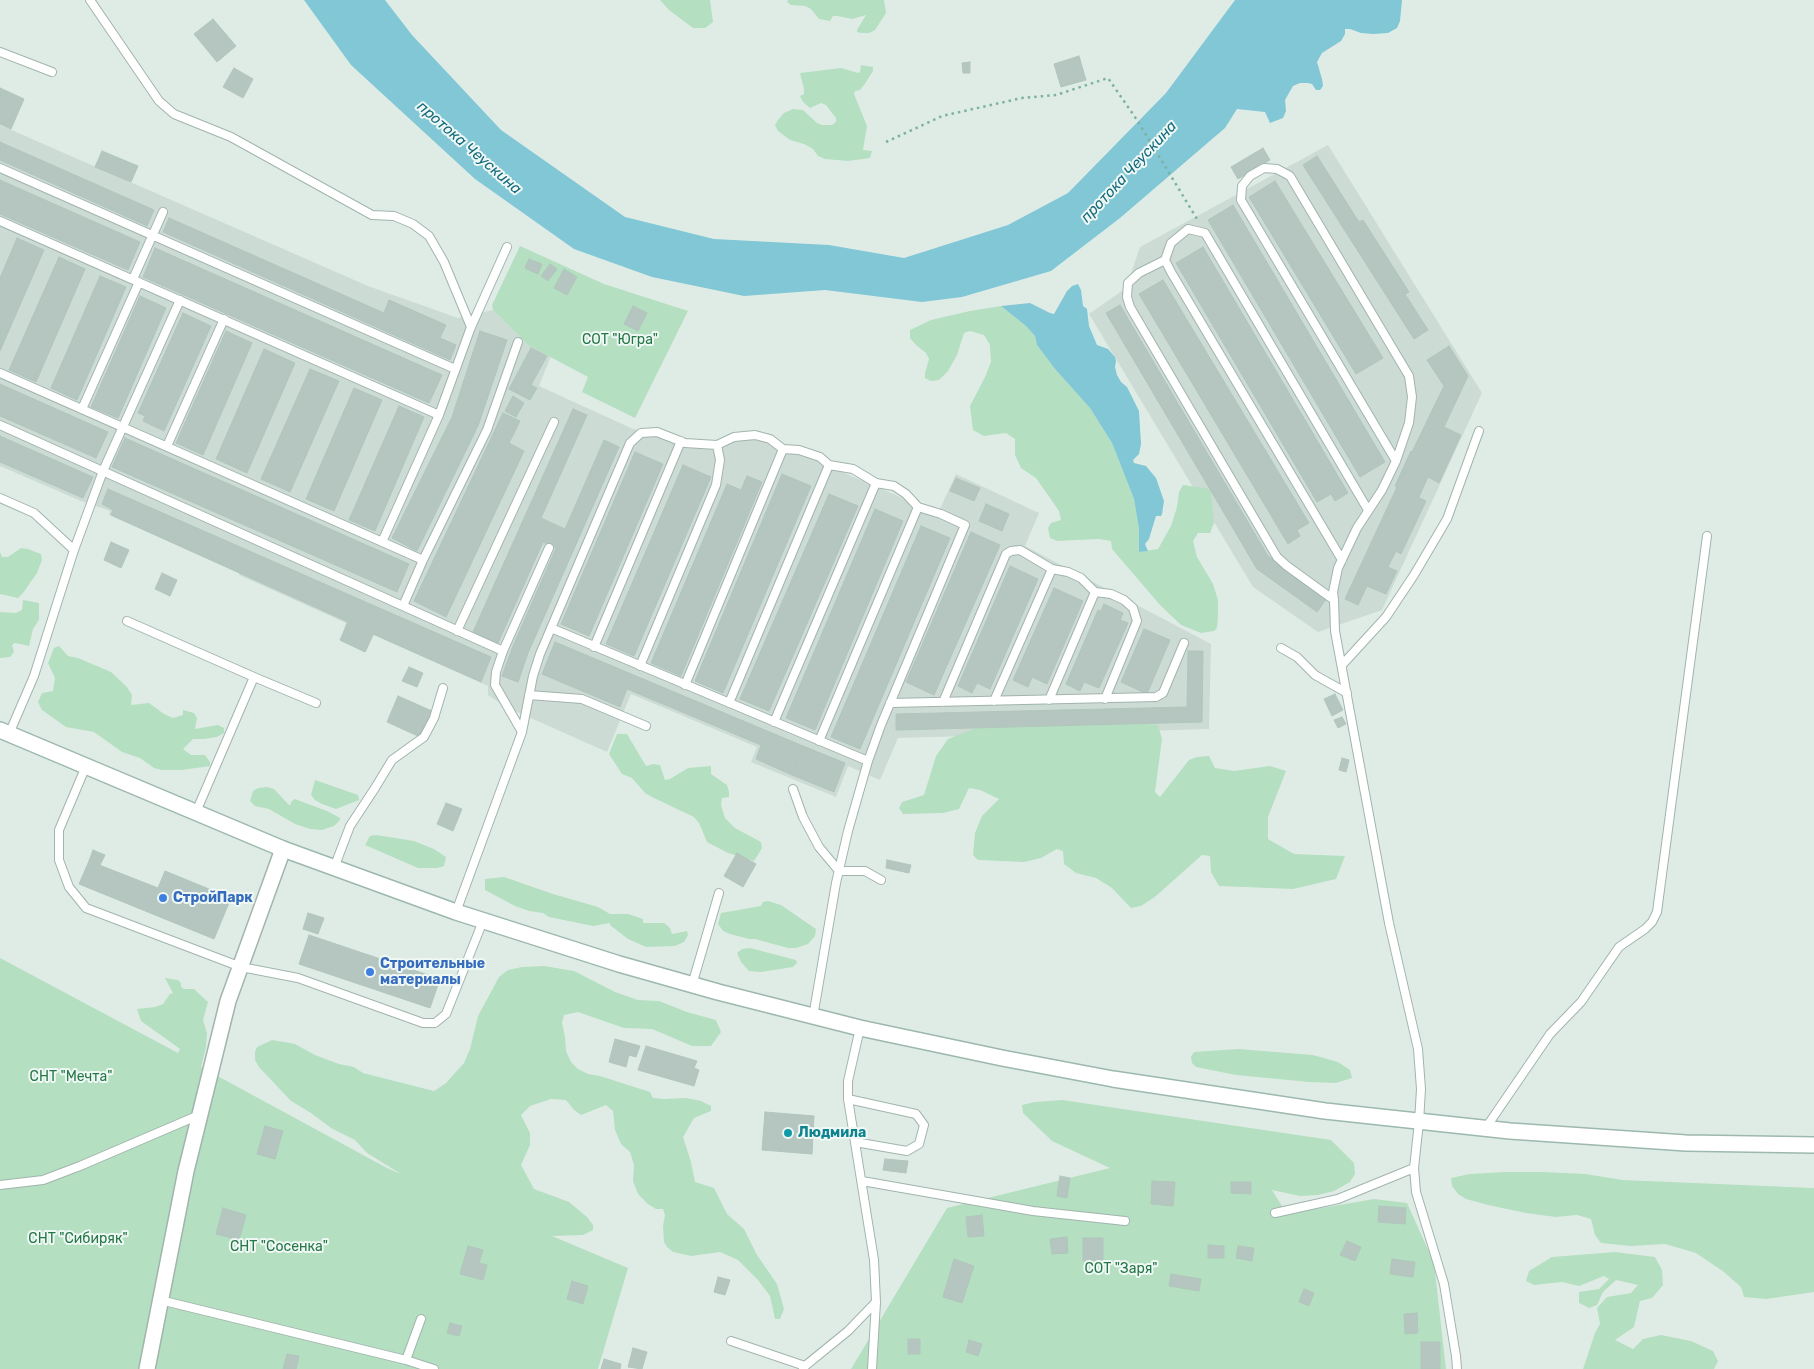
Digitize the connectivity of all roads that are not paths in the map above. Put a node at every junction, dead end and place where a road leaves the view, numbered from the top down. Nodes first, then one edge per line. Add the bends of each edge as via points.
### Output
1 (90, 0) edge
2 (0, 52) edge
3 (52, 72) dead end
4 (0, 168) edge
5 (163, 212) dead end
6 (0, 221) edge
7 (153, 235) junction
8 (507, 246) dead end
9 (1165, 260) junction
10 (136, 281) junction
11 (180, 300) junction
12 (224, 320) junction
13 (471, 327) junction
14 (518, 342) dead end
15 (456, 369) junction
16 (0, 373) edge
17 (82, 409) junction
18 (439, 415) junction
19 (554, 422) dead end
20 (0, 425) edge
21 (123, 427) junction
22 (1479, 431) dead end
23 (681, 441) junction
24 (717, 445) junction
25 (167, 446) junction
26 (783, 449) junction
27 (1396, 461) junction
28 (829, 465) junction
29 (103, 471) junction
30 (876, 483) junction
31 (0, 498) edge
32 (918, 508) junction
33 (1368, 510) junction
34 (1707, 536) dead end
35 (382, 542) junction
36 (549, 548) dead end
37 (74, 550) junction
38 (423, 560) junction
39 (1342, 560) junction
40 (1052, 569) junction
41 (1095, 592) junction
42 (1334, 600) junction
43 (403, 606) junction
44 (127, 621) dead end
45 (551, 628) junction
46 (458, 631) junction
47 (1184, 643) dead end
48 (594, 647) junction
49 (1281, 648) dead end
50 (503, 651) junction
51 (1342, 665) junction
52 (640, 666) junction
53 (254, 676) junction
54 (685, 685) junction
55 (443, 688) dead end
56 (1347, 693) junction
57 (529, 695) junction
58 (1105, 699) junction
59 (1048, 700) junction
60 (994, 701) junction
61 (943, 702) junction
62 (316, 703) dead end
63 (729, 703) junction
64 (890, 703) junction
65 (774, 722) junction
66 (646, 726) dead end
67 (5, 732) edge
68 (522, 732) junction
69 (819, 741) junction
70 (868, 761) junction
71 (86, 766) junction
72 (793, 789) dead end
73 (196, 812) junction
74 (283, 849) junction
75 (334, 868) junction
76 (839, 871) junction
77 (881, 880) dead end
78 (719, 893) dead end
79 (456, 912) junction
80 (483, 921) junction
81 (241, 967) junction
82 (692, 985) junction
83 (813, 1017) junction
84 (860, 1028) junction
85 (848, 1099) junction
86 (199, 1115) junction
87 (1419, 1122) junction
88 (1485, 1129) junction
89 (854, 1142) junction
90 (1814, 1145) edge
91 (1414, 1168) junction
92 (862, 1181) junction
93 (0, 1185) edge
94 (1275, 1213) dead end
95 (1124, 1220) dead end
96 (160, 1300) junction
97 (876, 1302) junction
98 (421, 1319) dead end
99 (731, 1341) dead end
100 (406, 1360) junction
101 (804, 1367) edge
102 (147, 1369) edge
103 (434, 1369) edge
104 (872, 1369) edge
105 (1457, 1369) edge

1 - 13 lane via 159,100 174,114 231,138 372,215 394,216 414,224 429,236 444,262
2 - 3 lane
4 - 7 lane
5 - 7 lane
6 - 10 lane
7 - 10 lane
7 - 15 lane
8 - 13 lane
9 - 33 lane via 1171,243 1188,229 1206,233
9 - 39 lane
9 - 42 lane via 1139,272 1128,283 1130,307 1277,557
10 - 11 lane
10 - 17 lane
11 - 12 lane
11 - 21 lane
12 - 18 lane
12 - 25 lane
13 - 15 lane
14 - 38 lane via 487,430
15 - 18 lane
16 - 17 lane
17 - 21 lane
18 - 35 lane
19 - 46 lane
20 - 29 lane
21 - 25 lane
21 - 29 lane
22 - 51 lane via 1447,519 1386,617
23 - 24 lane
23 - 45 lane via 657,432 641,433 630,442
23 - 48 lane
24 - 26 lane via 734,437 755,434 770,438
24 - 52 lane via 720,460 716,485
25 - 35 lane
26 - 28 lane via 799,450
26 - 54 lane
27 - 27 lane via 1241,200 1242,186 1250,176 1264,168 1277,169 1290,176 1409,376 1412,397 1409,422
27 - 33 lane
28 - 30 lane via 853,469
28 - 63 lane
29 - 37 lane
29 - 43 lane
30 - 32 lane via 894,486
30 - 65 lane
31 - 37 lane via 34,513
32 - 64 lane via 965,525
32 - 69 lane
33 - 39 lane
34 - 88 lane via 1657,912 1645,930 1619,947 1581,1002 1550,1034
35 - 38 lane
36 - 50 lane
37 - 67 lane via 34,676
38 - 43 lane
39 - 42 lane via 1333,592
40 - 41 lane via 1081,578
40 - 60 lane
40 - 61 lane via 1020,550 1006,554
41 - 58 lane via 1124,600 1132,608 1137,622
41 - 59 lane
42 - 51 lane via 1335,630
43 - 46 lane
44 - 53 lane
45 - 48 lane
45 - 57 lane
46 - 50 lane
47 - 58 lane via 1163,692 1156,698
48 - 52 lane
49 - 56 lane via 1315,675
50 - 68 lane via 495,685
51 - 56 lane
52 - 54 lane
53 - 62 lane
53 - 73 lane
54 - 63 lane
55 - 75 lane via 424,737 392,760 350,826
56 - 87 lane via 1389,923 1418,1049
57 - 66 lane via 582,699
57 - 68 lane
58 - 59 lane
59 - 60 lane
60 - 61 lane
61 - 64 lane
63 - 65 lane
64 - 70 lane
65 - 69 lane
67 - 71 main road
68 - 79 lane
69 - 70 lane
70 - 76 lane
71 - 73 main road
71 - 81 lane via 59,830 58,860 69,887 86,908
72 - 76 lane via 819,847
73 - 74 main road
74 - 75 main road
74 - 81 main road
75 - 79 main road
76 - 77 lane via 865,871
76 - 83 lane
78 - 82 lane
79 - 80 main road
80 - 81 lane via 446,1014 435,1023 423,1022 298,978
80 - 82 main road
81 - 86 main road via 228,1001
82 - 83 main road
83 - 84 main road
84 - 85 lane via 848,1081
84 - 87 main road via 1113,1078
85 - 89 lane
85 - 89 lane via 916,1114 924,1125 919,1144 907,1151
86 - 93 lane via 42,1180
86 - 96 main road
87 - 88 main road
87 - 91 lane
88 - 90 main road via 1686,1143
89 - 92 lane
91 - 94 lane via 1338,1199
91 - 105 lane via 1419,1201 1444,1284
92 - 95 lane via 1034,1211
92 - 97 lane via 874,1260
96 - 100 lane
96 - 102 main road
97 - 101 lane via 848,1331
97 - 104 lane
98 - 100 lane
99 - 101 lane
100 - 103 lane

